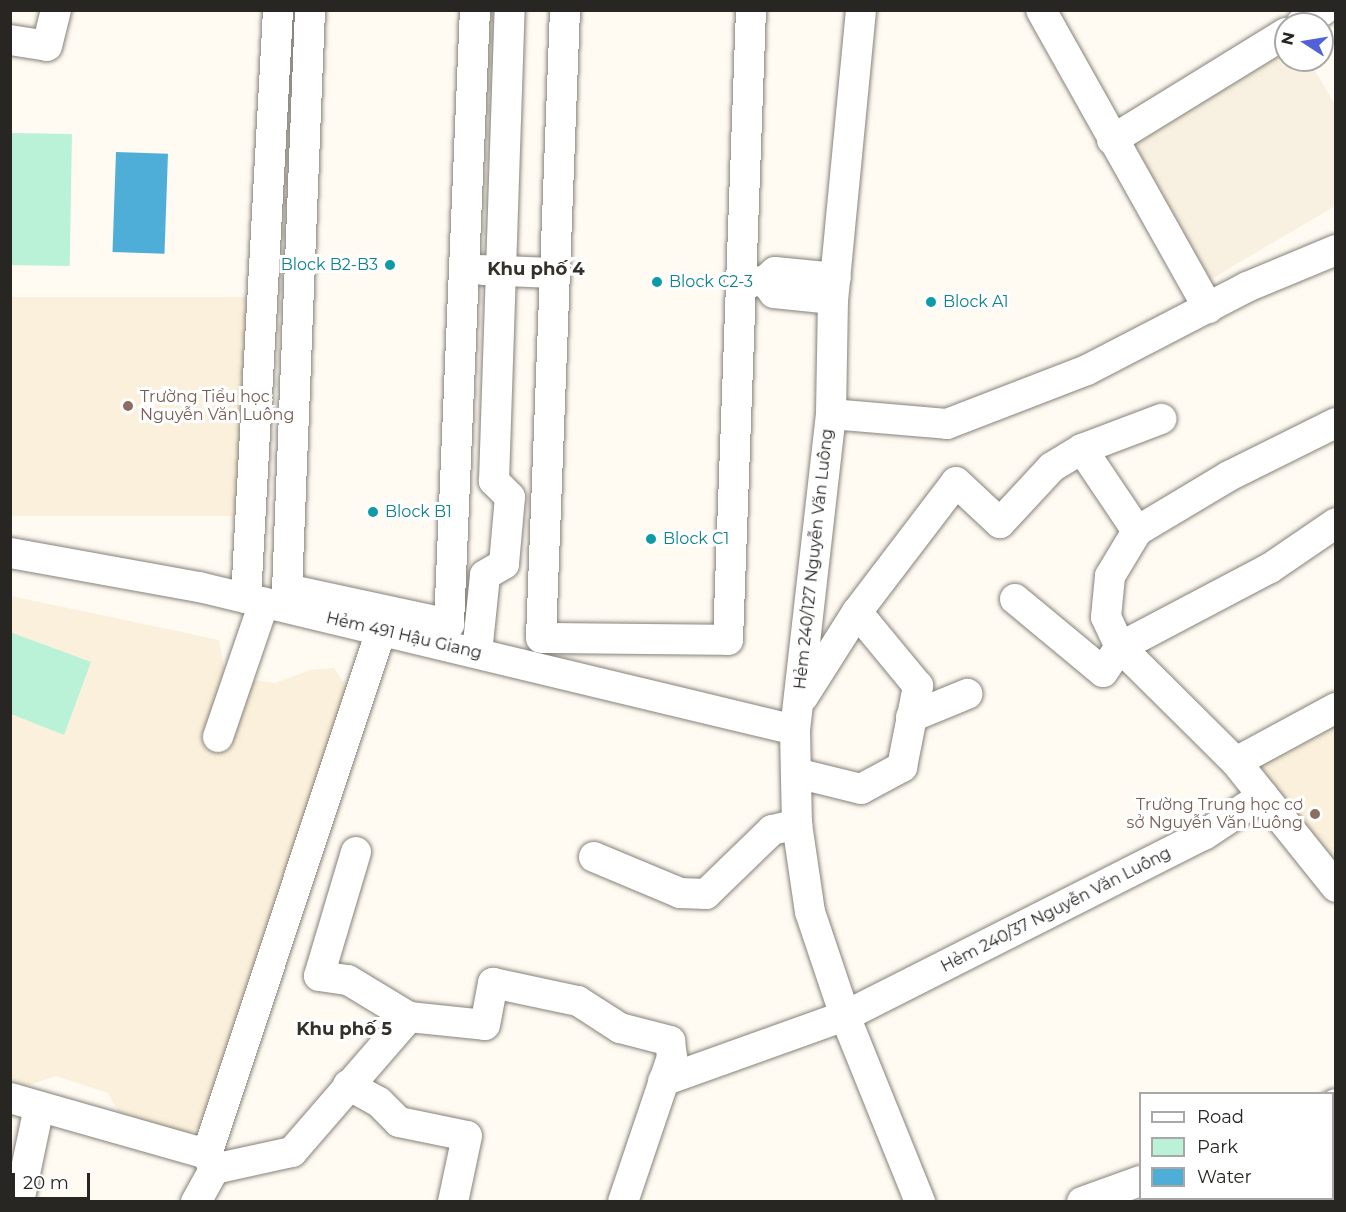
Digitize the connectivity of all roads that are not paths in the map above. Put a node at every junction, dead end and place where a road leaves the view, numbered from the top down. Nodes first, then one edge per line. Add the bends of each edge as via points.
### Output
1 (56, 10) edge
2 (278, 10) edge
3 (310, 10) edge
4 (475, 10) edge
5 (510, 10) edge
6 (565, 10) edge
7 (750, 10) edge
8 (861, 10) edge
9 (1041, 10) edge
10 (10, 40) edge
11 (1274, 40) edge
12 (1112, 140) junction
13 (270, 186) junction
14 (303, 188) junction
15 (1335, 250) edge
16 (464, 269) junction
17 (501, 271) junction
18 (554, 273) junction
19 (753, 281) junction
20 (834, 288) junction
21 (1208, 308) junction
22 (264, 325) junction
23 (298, 327) junction
24 (831, 414) junction
25 (1161, 419) dead end
26 (1335, 423) edge
27 (1082, 449) junction
28 (1335, 523) edge
29 (1137, 531) junction
30 (10, 553) edge
31 (1015, 599) dead end
32 (255, 600) junction
33 (857, 612) junction
34 (381, 631) junction
35 (1120, 647) junction
36 (477, 653) junction
37 (967, 694) dead end
38 (1335, 708) edge
39 (796, 717) junction
40 (911, 717) junction
41 (218, 737) dead end
42 (1236, 762) junction
43 (796, 773) junction
44 (1263, 796) junction
45 (797, 824) junction
46 (356, 852) dead end
47 (594, 857) dead end
48 (1335, 887) edge
49 (845, 1016) junction
50 (409, 1017) junction
51 (663, 1081) junction
52 (348, 1085) junction
53 (10, 1098) edge
54 (39, 1107) junction
55 (210, 1161) junction
56 (1139, 1181) edge
57 (19, 1202) edge
58 (196, 1202) edge
59 (453, 1202) edge
60 (624, 1202) edge
61 (920, 1202) edge
62 (1082, 1202) edge

1 - 10 street via 47,46
2 - 13 street
3 - 14 street
4 - 16 street
5 - 17 street
6 - 18 street
7 - 19 street
8 - 20 street, Hẻm 240/127 Nguyễn Văn Luông
9 - 12 street
11 - 12 street
12 - 21 street
13 - 14 street
13 - 22 street
14 - 23 street
15 - 21 street
16 - 17 street
16 - 23 street via 449,624 287,589
17 - 18 street
17 - 36 street via 494,481 510,497 504,564 485,575
18 - 19 street via 541,638 728,640
19 - 20 street via 774,293
20 - 24 street, Hẻm 240/127 Nguyễn Văn Luông
21 - 24 street via 1088,370 947,424
22 - 23 street
22 - 32 street
24 - 39 street, Hẻm 240/127 Nguyễn Văn Luông
25 - 27 street, Hẻm 240/127 Nguyễn Văn Luông
26 - 29 street via 1229,476
27 - 29 street
27 - 33 street, Hẻm 240/127 Nguyễn Văn Luông via 1052,467 1000,523 956,482
28 - 35 street via 1270,568
29 - 35 street via 1110,576 1106,617
30 - 32 street, Hẻm 491 Hậu Giang
31 - 35 street via 1103,672
32 - 34 street, Hẻm 491 Hậu Giang
32 - 41 street
33 - 39 street, Hẻm 240/127 Nguyễn Văn Luông
33 - 40 street via 918,686
34 - 36 street, Hẻm 491 Hậu Giang
34 - 55 street
35 - 42 street
36 - 39 street, Hẻm 491 Hậu Giang
37 - 40 street
38 - 42 street
39 - 43 street
40 - 43 street via 902,767 861,789
42 - 44 street
43 - 45 street
44 - 48 street
44 - 49 street, Hẻm 240/37 Nguyễn Văn Luông via 1204,835
45 - 47 street via 772,830 706,894 680,893
45 - 49 street via 810,912
46 - 50 street via 319,976 348,980
49 - 51 street, Hẻm 240/37 Nguyễn Văn Luông
49 - 61 street
50 - 51 street via 485,1025 493,983 578,1000 620,1028 670,1041 672,1057
50 - 52 street via 385,1051
51 - 60 street
52 - 55 street via 292,1152
52 - 59 street via 379,1102 399,1122 467,1136
53 - 54 street
54 - 55 street
54 - 57 street
55 - 58 street
56 - 62 street

